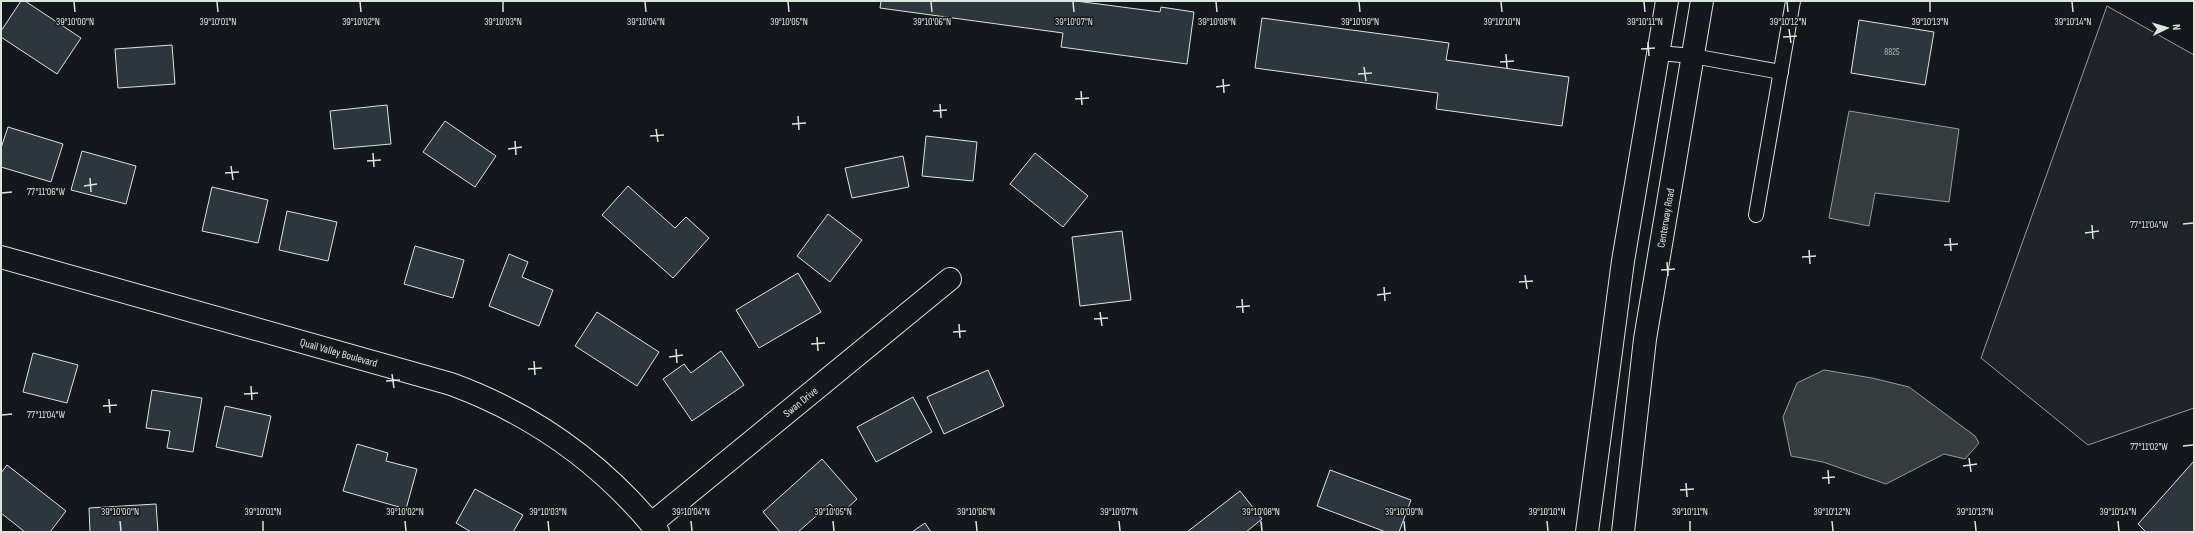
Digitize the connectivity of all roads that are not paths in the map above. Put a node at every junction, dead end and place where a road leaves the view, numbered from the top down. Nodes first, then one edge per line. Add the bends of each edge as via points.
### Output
1 (1667, 1) edge
2 (1702, 1) edge
3 (1793, 1) edge
4 (1659, 53) junction
5 (1693, 56) junction
6 (1781, 72) junction
7 (1756, 215) dead end
8 (1, 256) edge
9 (950, 279) dead end
10 (655, 528) edge
11 (1587, 532) edge
12 (1623, 532) edge

1 - 4 street
2 - 5 street, Centerway Road
3 - 6 lane
4 - 5 lane
4 - 11 street via 1623,261
5 - 6 lane
5 - 12 street, Centerway Road via 1645,339
6 - 7 lane
8 - 10 street, Quail Valley Boulevard via 474,392 513,411 587,459 619,488
9 - 10 street, Swan Drive

